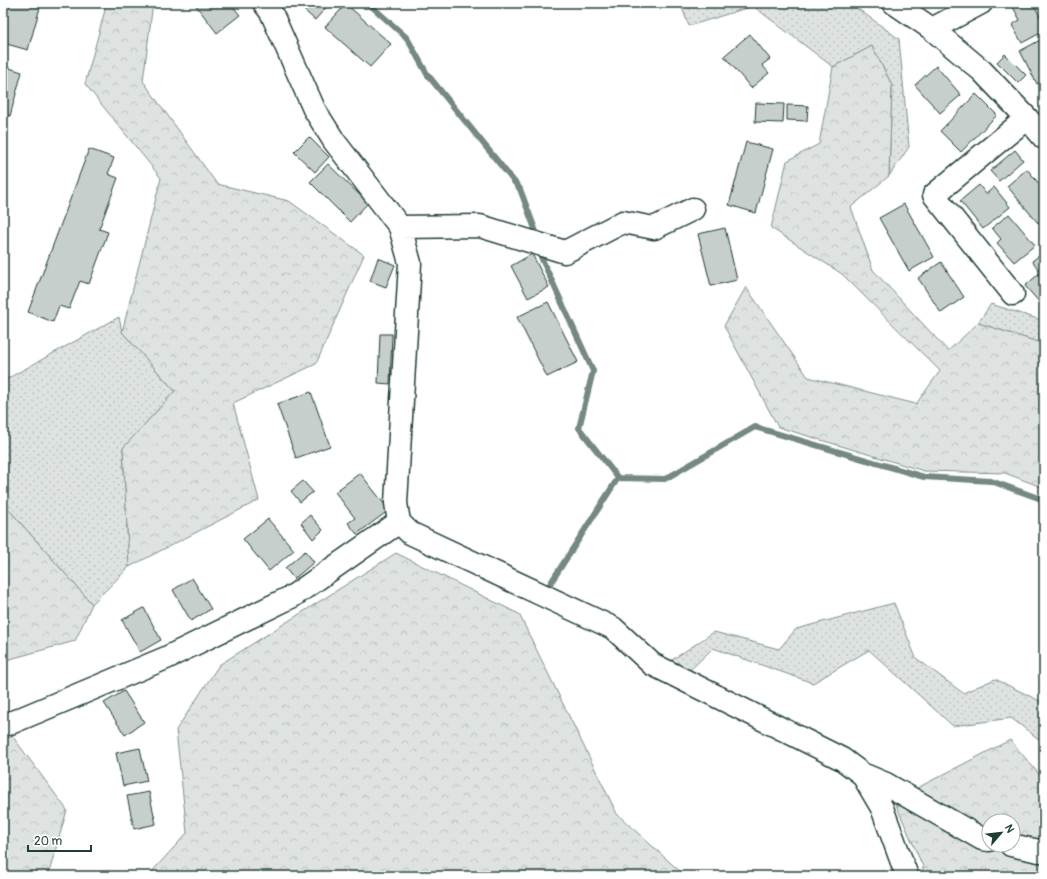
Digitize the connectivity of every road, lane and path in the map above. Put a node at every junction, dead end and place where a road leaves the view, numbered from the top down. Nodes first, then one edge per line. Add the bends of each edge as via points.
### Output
1 (264, 3) edge
2 (894, 3) edge
3 (981, 3) edge
4 (932, 29) junction
5 (1027, 118) junction
6 (1044, 138) edge
7 (694, 210) dead end
8 (400, 227) junction
9 (1013, 294) dead end
10 (399, 522) junction
11 (3, 724) edge
12 (862, 774) junction
13 (981, 838) edge
14 (1021, 847) edge
15 (1044, 851) edge
16 (907, 876) edge

1 - 8 street via 271,12 314,109 334,141
2 - 4 street
3 - 4 street
4 - 5 street via 982,70
5 - 6 street
5 - 9 street via 934,196
7 - 8 street via 654,228 623,222 565,252 480,226
8 - 10 street via 410,263 396,503
10 - 11 street via 293,596 166,658
10 - 12 street via 410,533 613,628 652,664 842,759
12 - 13 street via 886,784
12 - 16 street via 882,808
14 - 15 street

